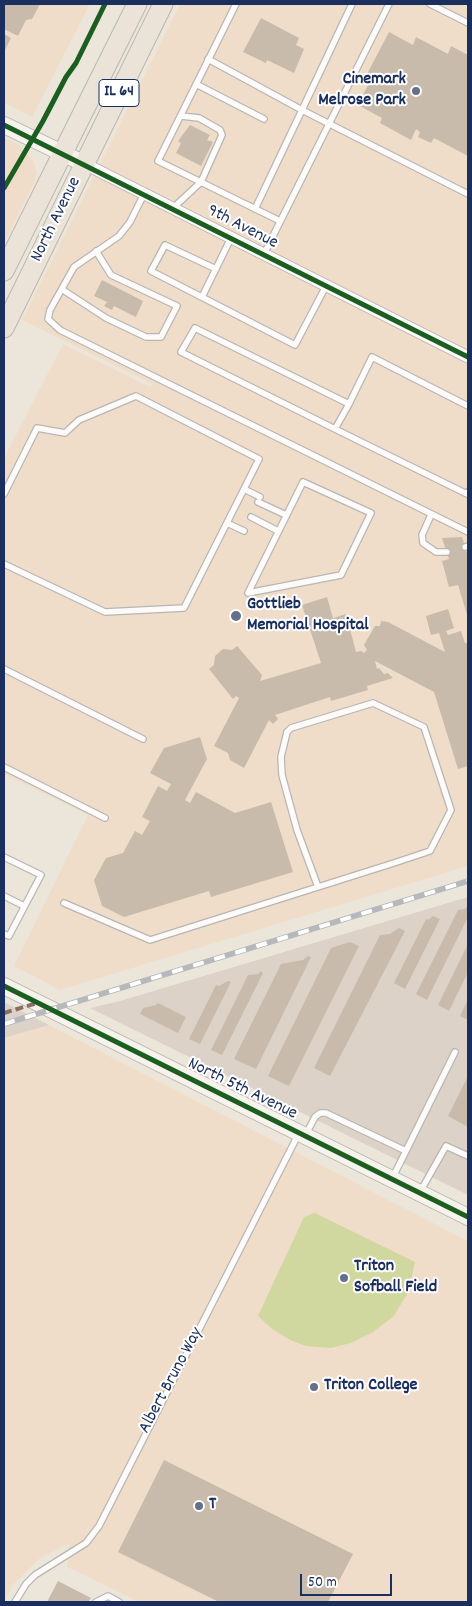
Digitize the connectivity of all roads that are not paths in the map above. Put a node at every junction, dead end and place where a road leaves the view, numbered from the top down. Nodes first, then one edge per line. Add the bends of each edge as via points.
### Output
1 (137, 4) edge
2 (164, 4) edge
3 (236, 4) edge
4 (352, 4) edge
5 (389, 4) edge
6 (430, 4) edge
7 (468, 24) edge
8 (208, 59) junction
9 (196, 84) junction
10 (302, 110) junction
11 (181, 116) junction
12 (264, 119) dead end
13 (329, 124) junction
14 (4, 125) edge
15 (62, 154) junction
16 (85, 164) junction
17 (201, 182) junction
18 (144, 194) junction
19 (468, 194) edge
20 (172, 208) junction
21 (255, 209) junction
22 (280, 221) junction
23 (231, 238) junction
24 (96, 251) junction
25 (264, 254) junction
26 (216, 268) junction
27 (4, 271) edge
28 (326, 286) junction
29 (63, 290) junction
30 (202, 298) junction
31 (4, 328) edge
32 (468, 357) edge
33 (349, 404) junction
34 (468, 406) edge
35 (335, 429) junction
36 (244, 489) junction
37 (468, 493) edge
38 (4, 494) edge
39 (431, 515) junction
40 (286, 516) junction
41 (251, 517) dead end
42 (227, 523) junction
43 (278, 530) junction
44 (244, 531) dead end
45 (468, 532) edge
46 (447, 552) dead end
47 (4, 564) edge
48 (4, 669) edge
49 (144, 739) dead end
50 (4, 767) edge
51 (105, 818) dead end
52 (4, 857) edge
53 (318, 887) junction
54 (4, 896) edge
55 (64, 903) dead end
56 (24, 906) junction
57 (4, 934) edge
58 (4, 986) edge
59 (455, 1052) dead end
60 (302, 1134) junction
61 (406, 1151) junction
62 (468, 1156) edge
63 (392, 1179) junction
64 (420, 1193) junction
65 (468, 1217) edge
66 (15, 1602) edge
67 (96, 1602) edge
68 (119, 1602) edge

1 - 15 main road, North Avenue / IL 64
2 - 16 main road, North Avenue / IL 64
3 - 8 lane
4 - 10 lane
5 - 13 lane
6 - 7 lane
8 - 9 lane
8 - 10 lane
9 - 11 lane
9 - 12 lane
10 - 13 lane
10 - 21 lane
11 - 17 lane via 158,161
11 - 17 lane via 198,118 220,130 222,135
13 - 19 lane
13 - 22 lane
14 - 15 street, 9th Avenue
15 - 16 street, 9th Avenue
15 - 27 main road, North Avenue / IL 64
16 - 18 street, 9th Avenue
16 - 31 main road, North Avenue / IL 64
17 - 20 lane
17 - 21 lane
18 - 20 street, 9th Avenue
18 - 24 lane via 119,236
20 - 23 street, 9th Avenue
21 - 22 lane
22 - 25 lane
23 - 25 street, 9th Avenue
23 - 26 lane
24 - 29 lane via 74,267
24 - 29 lane via 111,275 177,306 161,337 146,337 106,318
25 - 28 street, 9th Avenue
26 - 30 lane
26 - 30 lane via 165,245 151,271
28 - 30 lane via 295,346
28 - 32 street, 9th Avenue
29 - 39 lane via 48,319 60,330
33 - 34 lane via 372,358
33 - 35 lane
33 - 35 lane via 194,328 182,352
35 - 37 lane
36 - 38 lane via 258,459 136,396 79,420 64,433 37,428
36 - 40 lane
36 - 42 lane
39 - 45 lane
39 - 46 lane via 422,535 423,543 436,552
40 - 43 lane
40 - 43 lane via 303,482 370,513 341,574 248,593
41 - 43 lane
42 - 44 lane
42 - 47 lane via 184,608 105,612
48 - 49 lane
50 - 51 lane
52 - 56 lane via 40,875
53 - 53 lane via 430,851 451,810 424,727 373,704 291,728 287,732 281,757 282,776
53 - 55 lane via 150,940
54 - 56 lane
56 - 57 lane via 9,936
58 - 60 street, North 5th Avenue
59 - 61 lane
60 - 61 lane, Albert Bruno Way via 314,1117 326,1113
60 - 63 street, North 5th Avenue
60 - 66 lane, Albert Bruno Way via 99,1526 86,1543 35,1575
61 - 63 lane
62 - 64 lane via 446,1146
63 - 64 street, North 5th Avenue
64 - 65 street, North 5th Avenue
67 - 68 lane via 108,1596

